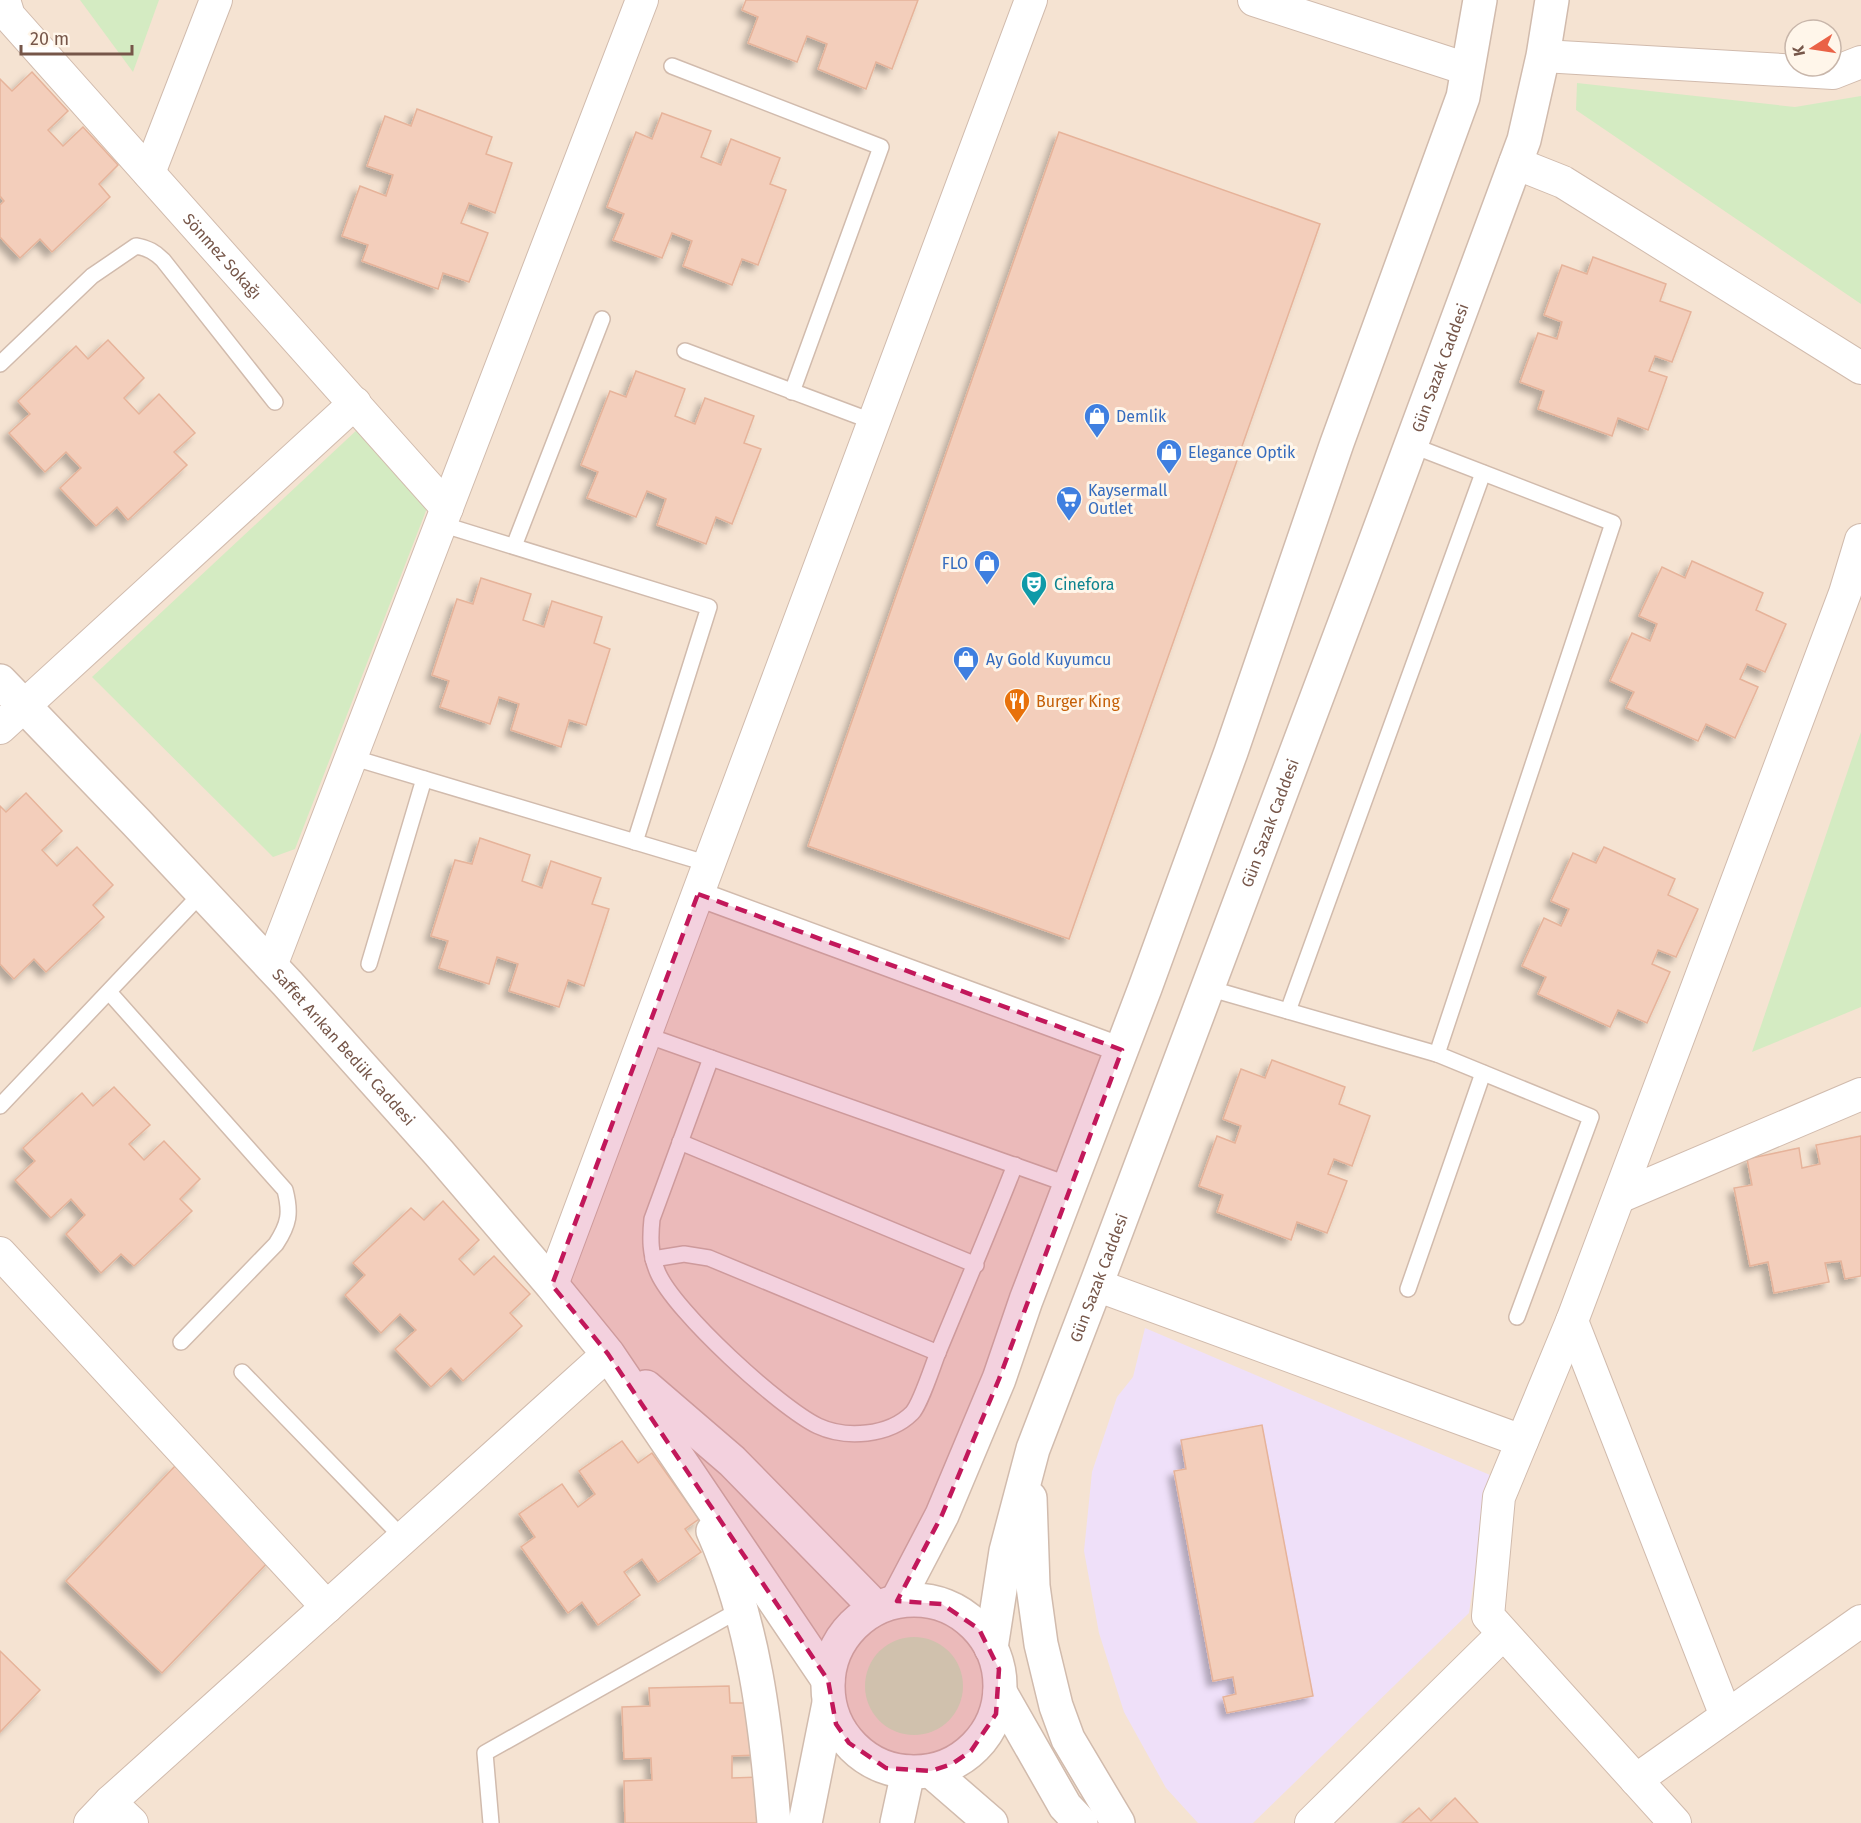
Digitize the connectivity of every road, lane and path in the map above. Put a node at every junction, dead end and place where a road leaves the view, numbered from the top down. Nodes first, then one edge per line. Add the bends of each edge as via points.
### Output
1 (4, 0) edge
2 (216, 0) edge
3 (642, 0) edge
4 (1031, 0) edge
5 (1254, 0) edge
6 (1480, 0) edge
7 (1552, 0) edge
8 (1543, 56) junction
9 (1861, 62) edge
10 (672, 66) dead end
11 (1467, 69) junction
12 (1515, 163) junction
13 (149, 173) junction
14 (602, 319) dead end
15 (685, 351) dead end
16 (0, 364) edge
17 (1861, 368) edge
18 (792, 392) junction
19 (275, 402) dead end
20 (355, 403) junction
21 (874, 422) junction
22 (1411, 445) junction
23 (1483, 473) junction
24 (444, 516) junction
25 (1861, 540) edge
26 (514, 546) junction
27 (0, 681) edge
28 (24, 706) junction
29 (0, 728) edge
30 (351, 757) junction
31 (424, 779) junction
32 (635, 842) junction
33 (709, 864) junction
34 (202, 893) junction
35 (698, 894) junction
36 (369, 964) dead end
37 (271, 966) junction
38 (1208, 988) junction
39 (109, 992) junction
40 (1288, 1011) junction
41 (645, 1035) junction
42 (1122, 1050) junction
43 (1437, 1054) junction
44 (711, 1058) junction
45 (1483, 1073) junction
46 (1861, 1094) edge
47 (0, 1106) edge
48 (680, 1142) junction
49 (1015, 1166) junction
50 (1070, 1185) junction
51 (1619, 1197) junction
52 (0, 1253) edge
53 (652, 1259) junction
54 (976, 1265) junction
55 (552, 1285) junction
56 (1096, 1285) junction
57 (1408, 1289) dead end
58 (1517, 1317) dead end
59 (1572, 1321) junction
60 (181, 1342) dead end
61 (938, 1353) junction
62 (608, 1354) junction
63 (242, 1372) dead end
64 (663, 1433) junction
65 (1522, 1441) junction
66 (1033, 1449) junction
67 (403, 1538) junction
68 (886, 1604) junction
69 (327, 1607) junction
70 (741, 1609) junction
71 (1861, 1621) edge
72 (1503, 1634) junction
73 (992, 1647) junction
74 (829, 1692) junction
75 (1000, 1692) junction
76 (1726, 1716) junction
77 (919, 1772) junction
78 (1636, 1780) junction
79 (110, 1816) edge
80 (491, 1823) edge
81 (774, 1823) edge
82 (805, 1823) edge
83 (897, 1823) edge
84 (991, 1823) edge
85 (1081, 1823) edge
86 (1118, 1823) edge
87 (1311, 1823) edge
88 (1675, 1823) edge

1 - 13 street, Sönmez Sokağı via 9,16
2 - 13 street
3 - 24 street
4 - 21 street
5 - 11 street
6 - 11 street
7 - 8 street, Gün Sazak Caddesi
8 - 9 street via 1833,73
8 - 12 street, Gün Sazak Caddesi
10 - 18 lane via 881,147
11 - 42 street via 1463,97 1337,443 1232,752
12 - 17 street via 1563,182
12 - 22 street, Gün Sazak Caddesi
13 - 20 street, Sönmez Sokağı
14 - 26 lane
15 - 18 lane
16 - 19 lane via 92,276 136,246 151,249 163,260
18 - 21 lane
20 - 24 street, Sönmez Sokağı
20 - 28 street
21 - 33 street
22 - 23 lane
22 - 38 street, Gün Sazak Caddesi
23 - 40 lane
23 - 43 lane via 1613,524
24 - 26 lane
24 - 30 street
25 - 51 street via 1845,593
26 - 32 lane via 709,607
27 - 28 street, Saffet Arıkan Bedük Caddesi
28 - 29 street
28 - 34 street, Saffet Arıkan Bedük Caddesi
30 - 31 lane
30 - 37 street
31 - 32 lane
31 - 36 lane
32 - 33 lane
33 - 35 street
34 - 37 street, Saffet Arıkan Bedük Caddesi
34 - 39 lane
35 - 41 street
35 - 42 street
37 - 55 street, Saffet Arıkan Bedük Caddesi
38 - 40 lane
38 - 56 street, Gün Sazak Caddesi
39 - 47 lane
39 - 60 lane via 285,1190 288,1203 285,1231 276,1244
40 - 43 lane
41 - 44 lane
41 - 55 street
42 - 50 street
43 - 45 lane
44 - 48 lane
44 - 49 lane
45 - 57 lane
45 - 58 lane via 1591,1118
46 - 51 street
48 - 53 lane via 652,1219
48 - 54 lane
49 - 50 lane
49 - 54 lane
50 - 68 street via 968,1458 942,1515
51 - 59 street
52 - 69 street
53 - 61 lane via 684,1254 708,1258
53 - 61 lane via 668,1289 728,1355 789,1406 817,1426 835,1432 871,1433 913,1412
54 - 61 lane
55 - 62 street, Saffet Arıkan Bedük Caddesi
56 - 65 street
56 - 66 street, Gün Sazak Caddesi
59 - 65 street
59 - 76 street
62 - 64 street, Saffet Arıkan Bedük Caddesi
62 - 67 street
62 - 68 street via 732,1461
63 - 67 lane
64 - 70 street via 716,1539
64 - 74 street
65 - 72 street via 1499,1497 1488,1616
66 - 73 street, Gün Sazak Caddesi via 1006,1551
66 - 86 street via 1031,1555 1046,1671 1068,1739
67 - 69 street
68 - 73 street via 919,1599 942,1604 962,1614
68 - 74 street via 857,1620 842,1638 832,1658
69 - 79 street
70 - 80 lane via 485,1753
70 - 81 street via 764,1718
71 - 76 street
72 - 78 street
72 - 87 street
73 - 75 street via 999,1669
74 - 77 street via 836,1725 857,1751 886,1768
74 - 82 street
75 - 77 street via 996,1714 971,1751 952,1764
75 - 85 street via 1065,1806
76 - 78 street
77 - 83 street
77 - 84 street
78 - 88 street

